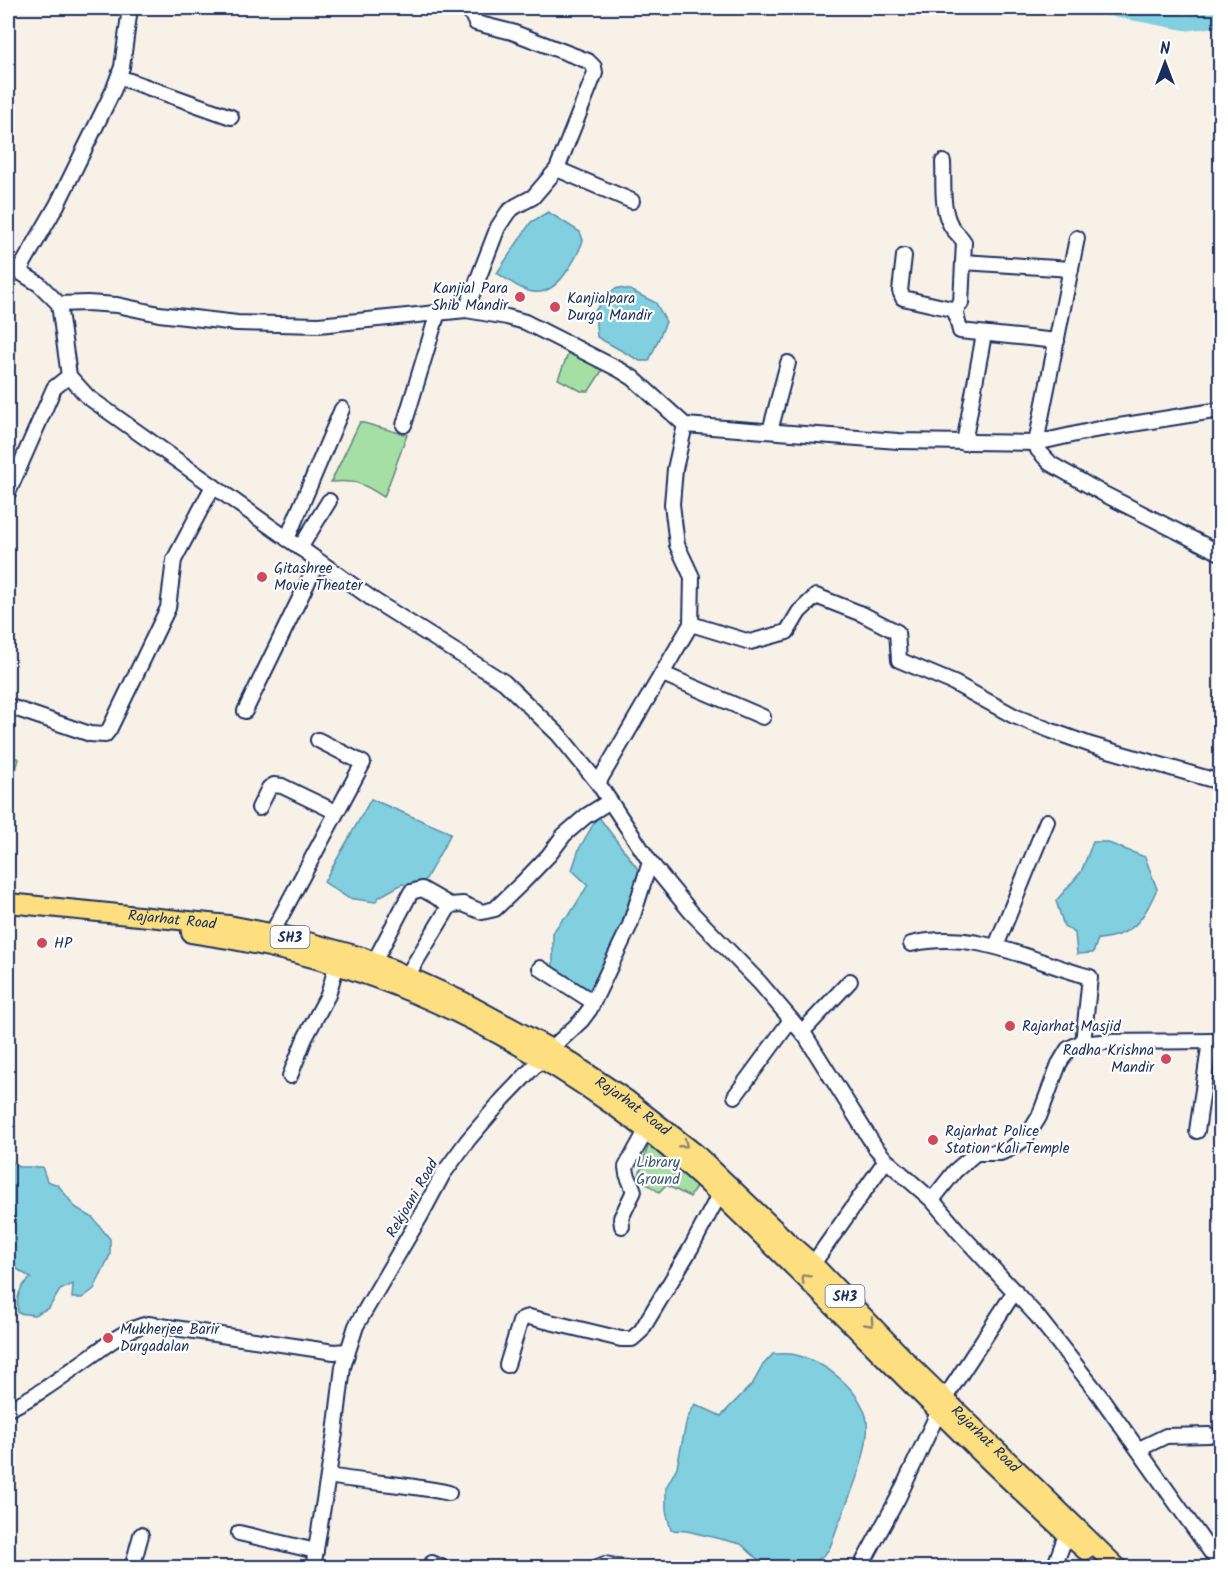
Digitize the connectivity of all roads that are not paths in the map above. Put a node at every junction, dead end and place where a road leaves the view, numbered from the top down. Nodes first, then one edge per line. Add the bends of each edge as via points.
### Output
1 (130, 8) edge
2 (472, 8) edge
3 (119, 77) junction
4 (231, 117) dead end
5 (943, 162) dead end
6 (557, 169) junction
7 (632, 201) dead end
8 (1077, 238) dead end
9 (904, 256) dead end
10 (963, 262) junction
11 (13, 268) edge
12 (1071, 269) junction
13 (59, 304) junction
14 (466, 310) junction
15 (955, 311) junction
16 (438, 312) junction
17 (984, 334) junction
18 (1056, 341) junction
19 (788, 363) dead end
20 (69, 376) junction
21 (342, 409) dead end
22 (1221, 410) edge
23 (404, 425) dead end
24 (685, 425) junction
25 (770, 431) junction
26 (964, 443) junction
27 (1036, 443) junction
28 (213, 486) junction
29 (8, 493) edge
30 (329, 501) dead end
31 (287, 539) junction
32 (300, 548) junction
33 (1221, 553) edge
34 (318, 561) junction
35 (691, 624) junction
36 (663, 674) junction
37 (8, 706) edge
38 (245, 711) dead end
39 (763, 717) dead end
40 (318, 740) dead end
41 (1221, 782) edge
42 (598, 783) junction
43 (610, 801) junction
44 (259, 808) dead end
45 (336, 812) junction
46 (1047, 821) dead end
47 (650, 862) junction
48 (8, 903) edge
49 (450, 905) junction
50 (8, 915) edge
51 (272, 933) junction
52 (911, 944) dead end
53 (996, 946) junction
54 (374, 962) junction
55 (337, 964) junction
56 (540, 968) dead end
57 (407, 976) junction
58 (850, 981) dead end
59 (593, 1002) junction
60 (791, 1020) junction
61 (802, 1032) junction
62 (1215, 1041) edge
63 (1083, 1043) junction
64 (547, 1054) junction
65 (290, 1076) dead end
66 (735, 1096) dead end
67 (646, 1131) junction
68 (1197, 1131) dead end
69 (886, 1160) junction
70 (719, 1195) junction
71 (932, 1200) junction
72 (622, 1226) dead end
73 (813, 1263) junction
74 (1015, 1291) junction
75 (347, 1352) junction
76 (507, 1365) dead end
77 (942, 1404) junction
78 (8, 1409) edge
79 (1209, 1435) dead end
80 (1139, 1449) junction
81 (328, 1476) junction
82 (449, 1493) dead end
83 (239, 1533) dead end
84 (141, 1535) dead end
85 (1066, 1535) junction
86 (316, 1551) junction
87 (1214, 1563) edge
88 (132, 1568) edge
89 (313, 1568) edge
90 (429, 1568) edge
91 (443, 1568) edge
92 (596, 1568) edge
93 (626, 1568) edge
94 (860, 1568) edge
95 (1054, 1568) edge
96 (1102, 1568) edge
97 (1118, 1568) edge

1 - 3 street
2 - 6 street via 476,23 512,32 594,67
3 - 4 street
3 - 11 street via 57,205
5 - 10 street via 946,214 964,242
6 - 7 street
6 - 14 street via 533,197 516,206 503,220
8 - 12 street
9 - 15 street via 900,291 903,298
10 - 12 street
10 - 15 street via 961,303
11 - 13 street via 39,284
12 - 18 street
13 - 16 street via 117,305 237,323 320,326
13 - 20 street
14 - 16 street
14 - 24 street via 525,322 620,370
15 - 17 street via 960,332
16 - 23 street
17 - 18 street
17 - 26 street
18 - 27 street
19 - 25 street
20 - 28 street via 88,397
20 - 29 street via 54,388
21 - 31 street
22 - 27 street
24 - 25 street
24 - 35 street via 672,504 677,545 692,577
25 - 26 street
26 - 27 street
27 - 33 street via 1051,464
28 - 31 street
28 - 37 street via 174,560 168,608 105,735 90,734
30 - 32 street
31 - 32 street
32 - 34 street
34 - 38 street
34 - 42 street via 504,682 559,735
35 - 36 street
35 - 41 street via 750,642 787,632 799,612 816,596 897,632 899,660 954,683 1014,716 1091,744
36 - 39 street
36 - 42 street
40 - 45 street via 363,763
42 - 43 street
43 - 47 street
43 - 49 street via 564,835 495,909 482,912 463,904
44 - 45 street via 274,785
45 - 51 street
46 - 53 street
47 - 59 street, Rekjoani Road via 630,925
47 - 60 street
48 - 51 main road, Rajarhat Road / SH3 via 229,925
49 - 54 street via 422,889 411,892
49 - 57 street
50 - 55 main road, Rajarhat Road / SH3 via 220,937
51 - 54 main road, Rajarhat Road / SH3
52 - 53 street via 955,940
53 - 63 street via 1090,976
54 - 57 main road, Rajarhat Road / SH3
55 - 64 main road, Rajarhat Road / SH3 via 423,996
55 - 65 street via 328,995 304,1038
56 - 59 street
57 - 64 main road, Rajarhat Road / SH3 via 462,1001
58 - 61 street
59 - 64 street, Rekjoani Road via 581,1021
60 - 61 street
60 - 66 street
61 - 69 street
62 - 63 street
62 - 68 street
63 - 71 street via 1068,1049 1059,1064 1039,1117 1026,1138 1000,1153 976,1153 955,1171
64 - 67 main road, Rajarhat Road / SH3
64 -> 73 main road, Rajarhat Road / SH3 via 627,1100 695,1153
64 - 75 street, Rekjoani Road via 468,1140 443,1174 356,1326
67 - 70 main road, Rajarhat Road / SH3
67 - 72 street via 626,1167 634,1191 621,1218
69 - 71 street
69 - 73 street
70 - 76 street via 642,1331 632,1339 621,1339 524,1318
77 -> 70 main road, Rajarhat Road / SH3
71 - 74 street
73 -> 77 main road, Rajarhat Road / SH3
74 - 77 street
74 - 80 street
75 - 78 street via 148,1324 119,1336 49,1386
75 - 81 street, Rekjoani Road
77 - 85 main road, Rajarhat Road / SH3
77 - 94 street
77 - 97 main road, Rajarhat Road / SH3
79 - 80 street via 1166,1436
80 - 87 street
81 - 82 street
81 - 86 street, Rekjoani Road
83 - 86 street
84 - 88 street
85 - 95 street
85 - 96 main road, Rajarhat Road / SH3
86 - 89 street, Rekjoani Road
90 - 91 street via 432,1563
92 - 93 street via 605,1564

